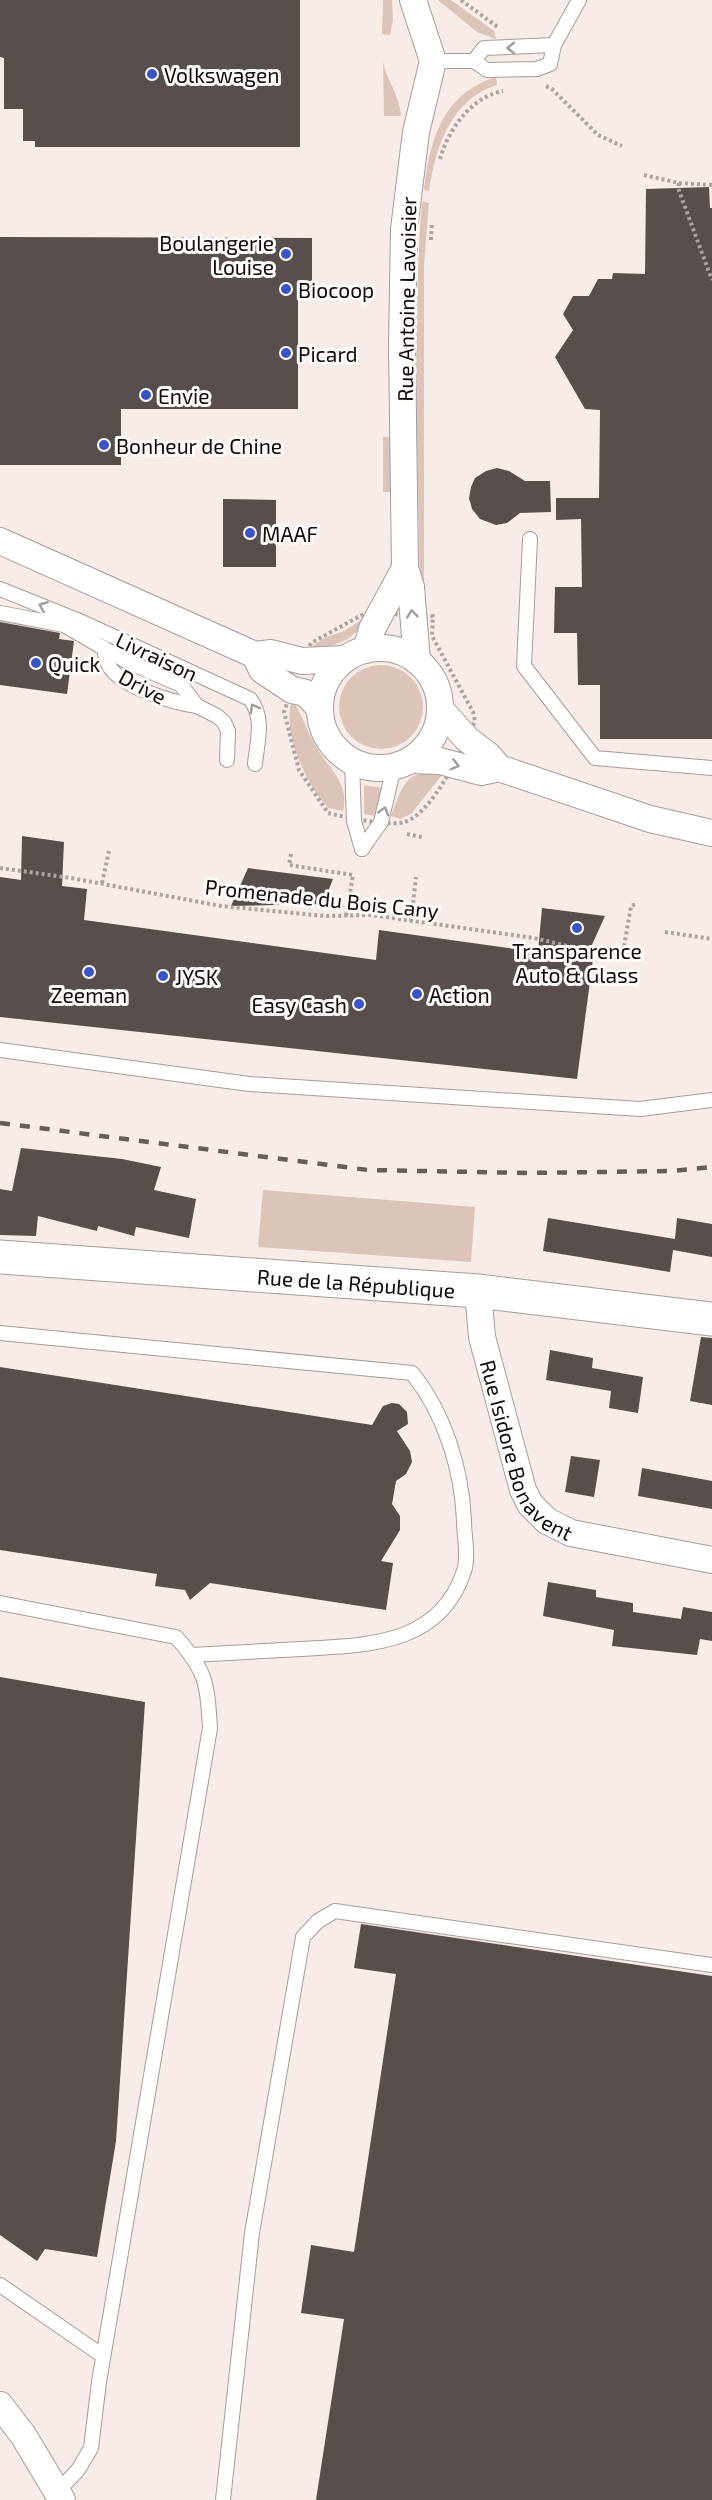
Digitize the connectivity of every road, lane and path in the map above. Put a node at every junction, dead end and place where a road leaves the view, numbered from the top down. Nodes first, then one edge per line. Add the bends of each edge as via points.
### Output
1 (413, 0) edge
2 (461, 0) edge
3 (579, 0) edge
4 (501, 32) dead end
5 (554, 45) junction
6 (433, 61) junction
7 (474, 61) junction
8 (503, 84) dead end
9 (537, 87) dead end
10 (514, 89) dead end
11 (504, 90) junction
12 (622, 146) dead end
13 (439, 168) dead end
14 (644, 174) dead end
15 (679, 183) junction
16 (712, 185) edge
17 (432, 222) dead end
18 (431, 244) dead end
19 (712, 280) edge
20 (530, 539) dead end
21 (0, 541) edge
22 (405, 568) junction
23 (0, 589) edge
24 (430, 607) dead end
25 (371, 610) dead end
26 (0, 613) edge
27 (420, 615) dead end
28 (433, 616) junction
29 (306, 652) dead end
30 (356, 654) junction
31 (255, 655) junction
32 (417, 662) junction
33 (288, 698) dead end
34 (320, 709) junction
35 (441, 710) junction
36 (471, 730) dead end
37 (227, 760) dead end
38 (352, 762) junction
39 (402, 763) junction
40 (255, 764) dead end
41 (499, 768) junction
42 (712, 768) edge
43 (450, 770) dead end
44 (342, 817) dead end
45 (390, 822) dead end
46 (712, 833) edge
47 (407, 834) dead end
48 (422, 837) dead end
49 (109, 851) dead end
50 (291, 854) dead end
51 (0, 868) edge
52 (416, 877) dead end
53 (102, 883) junction
54 (636, 904) dead end
55 (346, 916) junction
56 (411, 921) junction
57 (665, 932) dead end
58 (712, 939) edge
59 (639, 951) dead end
60 (622, 959) junction
61 (0, 1050) edge
62 (712, 1100) edge
63 (0, 1257) edge
64 (478, 1291) junction
65 (712, 1319) edge
66 (0, 1333) edge
67 (712, 1560) edge
68 (0, 1603) edge
69 (192, 1655) junction
70 (712, 1965) edge
71 (0, 2286) edge
72 (103, 2356) junction
73 (0, 2405) edge
74 (59, 2496) edge
75 (223, 2500) edge

1 - 6 street
2 - 4 path
3 - 5 lane
5 -> 7 lane via 484,48
5 - 7 lane via 550,64 537,69 487,70
6 - 7 lane
6 - 22 street, Rue Antoine Lavoisier via 416,132 404,229
8 - 11 path
9 - 12 path via 548,86 598,135
10 - 11 path
11 - 13 path via 474,105 458,122
14 - 15 path
15 - 16 path
15 - 19 path
17 - 18 path
20 - 42 lane via 524,666 595,758
21 - 31 street
22 - 30 street, Rue Antoine Lavoisier
32 -> 22 street, Rue Antoine Lavoisier via 411,587
40 -> 23 lane, Livraison via 260,719 250,699
24 - 28 path
25 - 29 path via 311,643
26 - 37 lane, Drive via 64,625 126,661 181,685 197,705 224,722 228,731
27 - 28 path
28 - 36 path via 432,636 473,711 475,721
30 - 31 street via 302,661 271,654
30 - 32 street via 384,648 402,652
30 - 34 street via 327,679
31 - 34 street via 262,670 292,690 306,693
32 - 35 street via 431,677
33 - 44 path via 285,723 299,770 322,807
34 - 38 street via 329,740
35 - 39 street via 432,739 424,750
35 - 41 street
38 - 39 street via 366,767
38 -> 39 lane via 354,821 362,849 381,822
39 -> 41 street via 440,761 481,772
41 - 46 street via 650,819
43 - 45 path via 432,799 410,820
47 - 48 path
49 - 53 path
50 - 55 path via 289,865 353,875
51 - 53 path, Promenade du Bois Cany
52 - 56 path
53 - 55 path, Promenade du Bois Cany via 221,906
54 - 60 path via 631,906
55 - 56 path, Promenade du Bois Cany
56 - 60 path, Promenade du Bois Cany via 534,938
57 - 58 path
59 - 60 path
61 - 62 lane via 249,1084 640,1110
63 - 64 street, Rue de la République
64 - 65 street, Rue de la République
64 - 67 street, Rue Isidore Bonavent via 482,1337 522,1490 530,1504 547,1521 571,1533
66 - 69 lane via 412,1373 425,1390 443,1422 463,1499 465,1569 449,1604 428,1624 394,1640 355,1646
68 - 69 lane via 176,1637
69 - 72 lane via 207,1682 210,1728
70 - 75 lane via 334,1911 303,1937 252,2234
71 - 72 lane
72 - 74 lane via 92,2448
73 - 74 street

